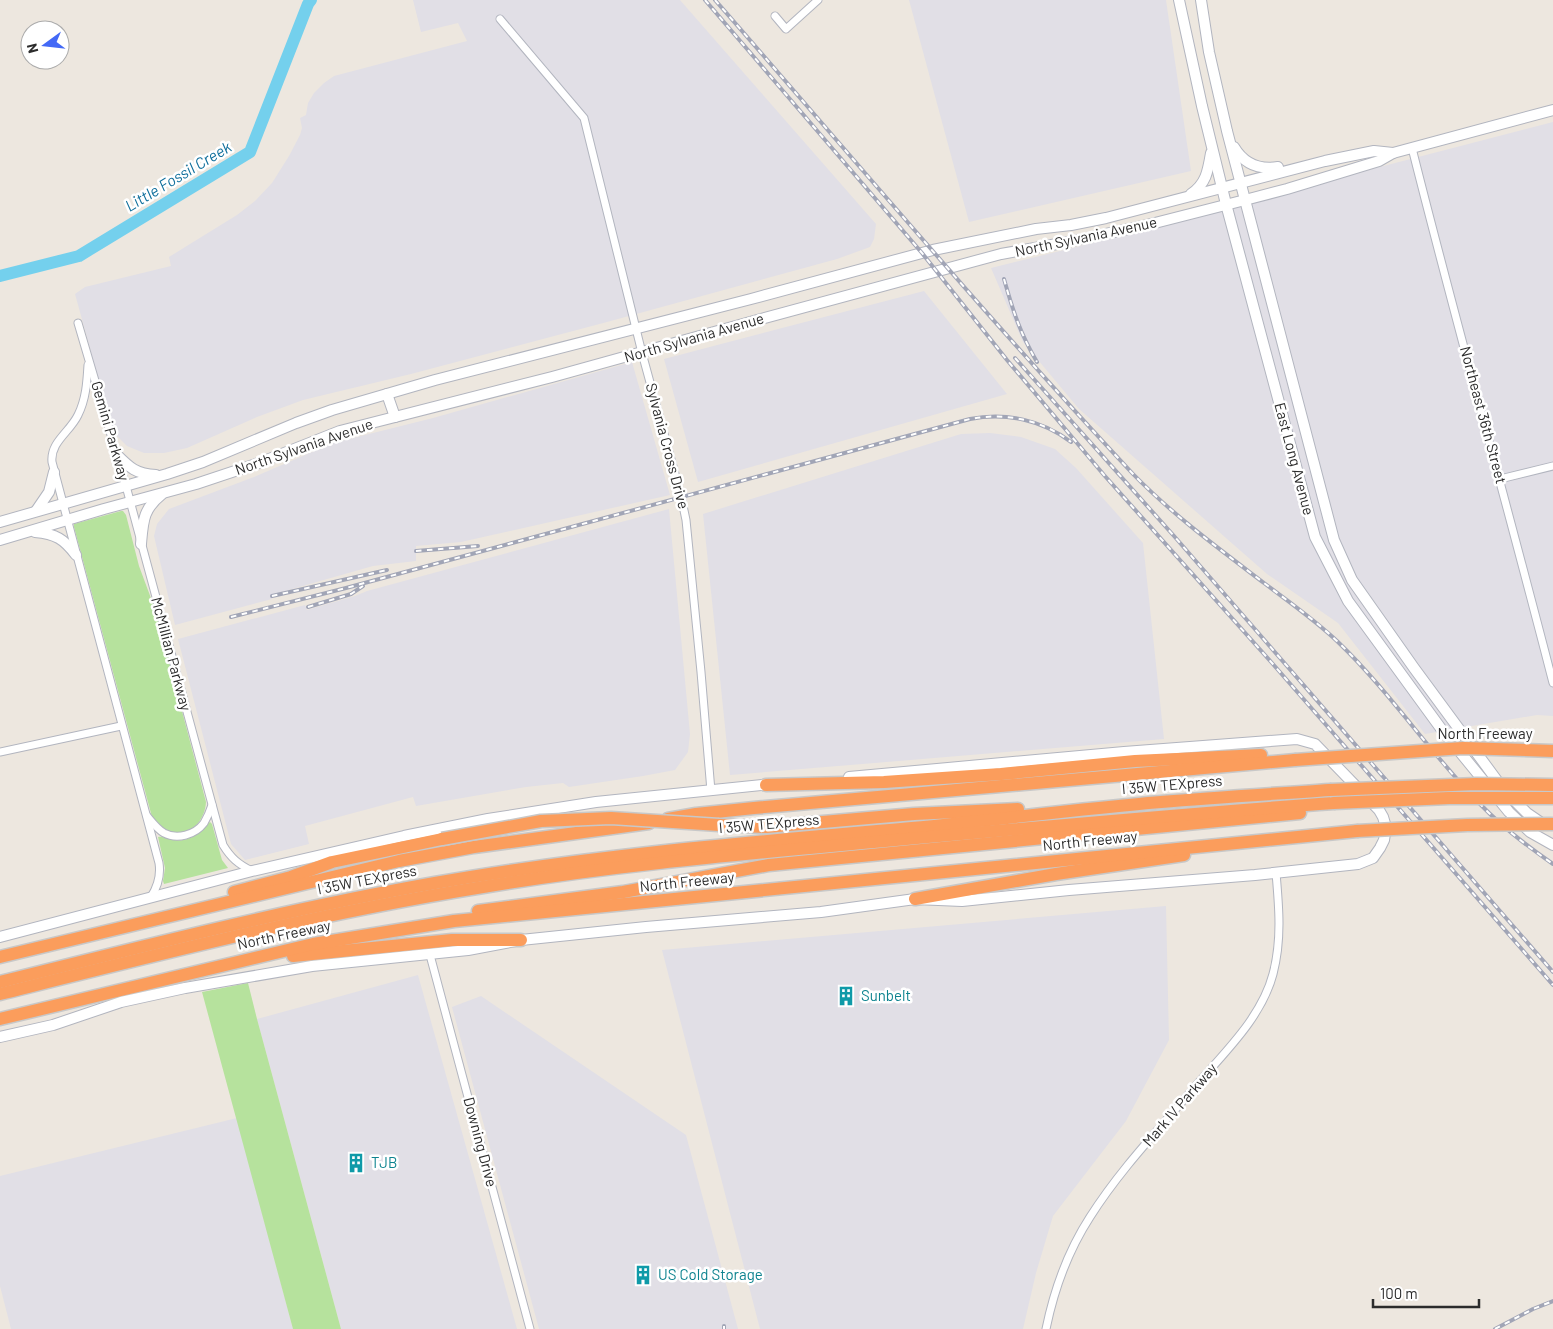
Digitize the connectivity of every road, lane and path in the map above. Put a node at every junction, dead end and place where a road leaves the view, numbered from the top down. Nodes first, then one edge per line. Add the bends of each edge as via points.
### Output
1 (818, 0) edge
2 (1179, 0) edge
3 (1202, 0) edge
4 (774, 16) dead end
5 (500, 19) dead end
6 (1553, 110) edge
7 (1227, 131) junction
8 (1212, 148) junction
9 (1412, 148) junction
10 (1393, 153) junction
11 (1321, 162) junction
12 (1329, 176) junction
13 (1240, 182) junction
14 (1222, 187) junction
15 (1187, 197) junction
16 (1245, 200) junction
17 (1226, 204) junction
18 (1036, 229) junction
19 (1043, 247) junction
20 (78, 323) dead end
21 (636, 328) junction
22 (642, 353) junction
23 (89, 359) junction
24 (387, 394) junction
25 (1297, 401) junction
26 (1280, 405) junction
27 (394, 417) junction
28 (116, 454) junction
29 (1553, 466) edge
30 (54, 472) junction
31 (167, 474) junction
32 (1500, 479) junction
33 (126, 486) junction
34 (164, 492) junction
35 (130, 502) junction
36 (62, 504) junction
37 (35, 512) junction
38 (67, 520) junction
39 (0, 522) edge
40 (29, 532) junction
41 (0, 540) edge
42 (141, 544) junction
43 (76, 555) junction
44 (1414, 668) junction
45 (1403, 677) junction
46 (1553, 683) edge
47 (1454, 723) junction
48 (121, 726) junction
49 (1442, 730) junction
50 (1553, 751) edge
51 (0, 752) edge
52 (1293, 757) junction
53 (766, 785) junction
54 (1553, 785) edge
55 (711, 791) junction
56 (1553, 798) edge
57 (1163, 802) junction
58 (212, 805) junction
59 (1336, 806) junction
60 (145, 813) junction
61 (1553, 824) edge
62 (1553, 828) edge
63 (1232, 843) junction
64 (1553, 845) edge
65 (252, 870) junction
66 (1276, 873) junction
67 (151, 898) junction
68 (916, 899) junction
69 (454, 921) junction
70 (129, 926) junction
71 (0, 938) edge
72 (521, 940) junction
73 (270, 954) junction
74 (430, 955) junction
75 (0, 957) edge
76 (0, 982) edge
77 (0, 994) edge
78 (0, 1019) edge
79 (0, 1037) edge
80 (530, 1329) edge
81 (1046, 1329) edge

1 - 4 street via 786,29
2 - 8 main road, East Long Avenue
3 - 7 main road, East Long Avenue via 1209,52
5 - 21 street, Sylvania Cross Drive via 584,118
6 - 9 main road, North Sylvania Avenue
7 - 11 main road via 1241,157 1258,167 1268,169
7 - 13 main road, East Long Avenue
8 - 14 main road, East Long Avenue
8 - 15 main road via 1206,179
9 - 10 main road, North Sylvania Avenue
9 - 32 street, Northeast 36th Street
10 - 11 main road, North Sylvania Avenue via 1374,151
10 - 12 main road, North Sylvania Avenue via 1379,161
11 - 12 main road
11 - 13 main road, North Sylvania Avenue
12 - 16 main road, North Sylvania Avenue
13 - 14 main road, North Sylvania Avenue
13 - 16 main road, East Long Avenue
14 - 15 main road, North Sylvania Avenue
14 - 17 main road, East Long Avenue
15 - 18 main road, North Sylvania Avenue via 1106,218
16 - 17 main road, North Sylvania Avenue
16 - 25 main road, East Long Avenue
17 - 19 main road, North Sylvania Avenue via 1148,225
17 - 26 main road, East Long Avenue
18 - 19 main road
18 - 21 main road, North Sylvania Avenue via 932,250
19 - 22 main road, North Sylvania Avenue via 1002,254
20 - 23 street, Gemini Parkway
21 - 22 street, Sylvania Cross Drive
21 - 24 main road, North Sylvania Avenue
22 - 27 main road, North Sylvania Avenue
22 - 55 street, Sylvania Cross Drive via 686,520
23 - 28 street, Gemini Parkway
23 - 30 street, Gemini Parkway via 82,406 51,456
24 - 27 main road
24 - 31 main road, North Sylvania Avenue via 305,420
25 - 26 main road
25 - 44 main road, East Long Avenue via 1329,526 1342,558 1361,594
26 - 45 main road, East Long Avenue via 1315,537 1348,601
27 - 34 main road, North Sylvania Avenue via 340,431 259,463
28 - 31 main road via 132,470
28 - 33 street, Gemini Parkway
29 - 32 street
30 - 36 street, Gemini Parkway
30 - 37 main road via 49,492
31 - 33 main road, North Sylvania Avenue
32 - 46 street, Northeast 36th Street
33 - 35 street, Gemini Parkway
33 - 36 main road, North Sylvania Avenue
34 - 35 main road, North Sylvania Avenue
34 - 42 main road via 146,512
35 - 38 main road, North Sylvania Avenue
35 - 42 street, McMillian Parkway
36 - 37 main road, North Sylvania Avenue
36 - 38 street, Gemini Parkway
37 - 39 main road, North Sylvania Avenue
38 - 40 main road, North Sylvania Avenue
38 - 43 street
40 - 41 main road, North Sylvania Avenue
40 - 43 main road via 47,533 63,540
42 - 58 street, McMillian Parkway
43 - 48 street
44 - 45 main road
44 - 47 main road, East Long Avenue
45 - 49 main road, East Long Avenue
47 - 49 main road
47 - 62 main road, East Long Avenue via 1513,800 1533,818
48 - 51 street
48 - 60 street
49 - 64 main road, East Long Avenue via 1509,812 1530,832
50 - 52 highway, North Freeway, bridge via 1463,748 1331,757 1312,752
52 - 53 highway via 1135,761 884,782
52 - 70 highway via 696,814 408,859
53 - 55 main road
53 - 66 main road via 1297,739 1315,744 1379,810 1386,827 1384,840 1373,858 1358,864
54 - 57 highway, I 35W TEXpress, bridge via 1476,784 1330,790
55 - 65 main road via 596,802 488,819
56 - 59 highway, bridge via 1396,800
57 - 70 highway, bridge via 914,814 766,827 611,818 541,821 332,862 291,877 132,919
57 - 76 highway, I 35W TEXpress via 625,855 512,871 250,920
58 - 60 street via 203,824 185,835 164,833
58 - 65 street, McMillian Parkway via 223,845 239,865
59 - 69 highway via 1267,818 768,865 623,892 466,912
59 - 77 highway, I 35W TEXpress via 1086,823 572,873 300,921
60 - 67 street via 160,871 157,888
61 - 63 highway, North Freeway, bridge via 1357,831
63 - 68 highway via 1197,854 1056,874
63 - 69 highway, North Freeway
65 - 67 main road
66 - 68 main road via 962,901
66 - 81 street, Mark IV Parkway via 1280,929 1273,975 1266,995 1235,1041 1120,1174 1089,1218 1065,1266
67 - 71 main road
68 - 72 main road via 821,912
69 - 73 highway, North Freeway
70 - 75 highway
72 - 73 highway via 452,940 287,956
72 - 74 main road
73 - 78 highway, North Freeway
74 - 79 main road via 312,966 189,987 122,1002 53,1025
74 - 80 street, Downing Drive

